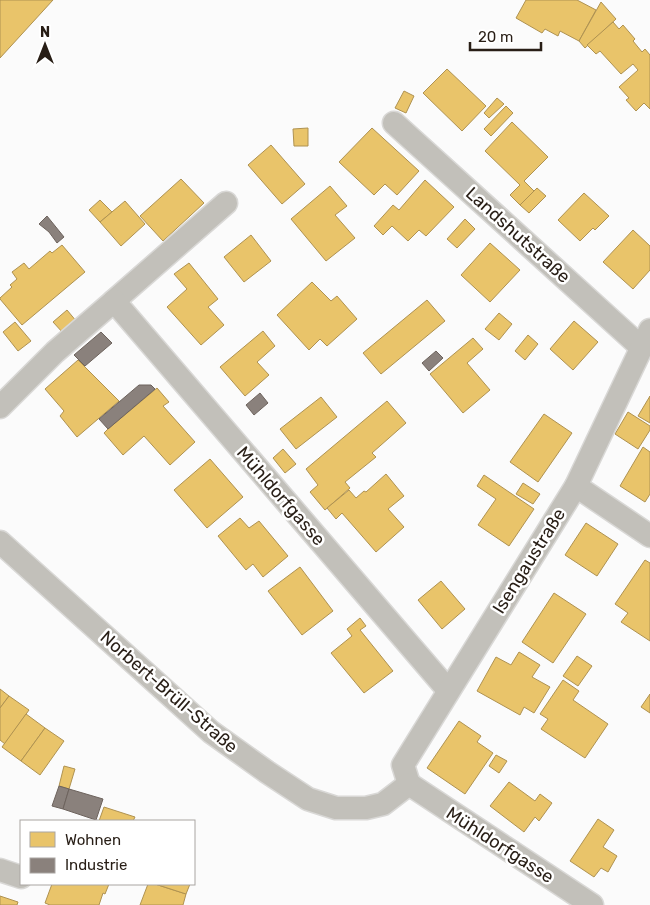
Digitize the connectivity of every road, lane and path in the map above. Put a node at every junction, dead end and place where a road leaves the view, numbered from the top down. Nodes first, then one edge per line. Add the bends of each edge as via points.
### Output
1 (394, 123) dead end
2 (226, 203) dead end
3 (114, 301) junction
4 (646, 339) edge
5 (0, 407) edge
6 (576, 486) junction
7 (650, 536) edge
8 (0, 542) edge
9 (448, 690) junction
10 (409, 784) junction
11 (0, 870) edge
12 (20, 878) edge
13 (592, 905) edge

1 - 4 street, Landshutstraße
2 - 3 street
3 - 5 street via 55,352
3 - 9 street, Mühldorfgasse
4 - 6 street, Isengaustraße
6 - 7 street
6 - 9 street, Isengaustraße
8 - 10 street, Norbert-Brüll-Straße via 211,732 308,799 336,808 366,808 383,804
9 - 10 street, Isengaustraße via 403,765
10 - 13 street, Mühldorfgasse
11 - 12 street

